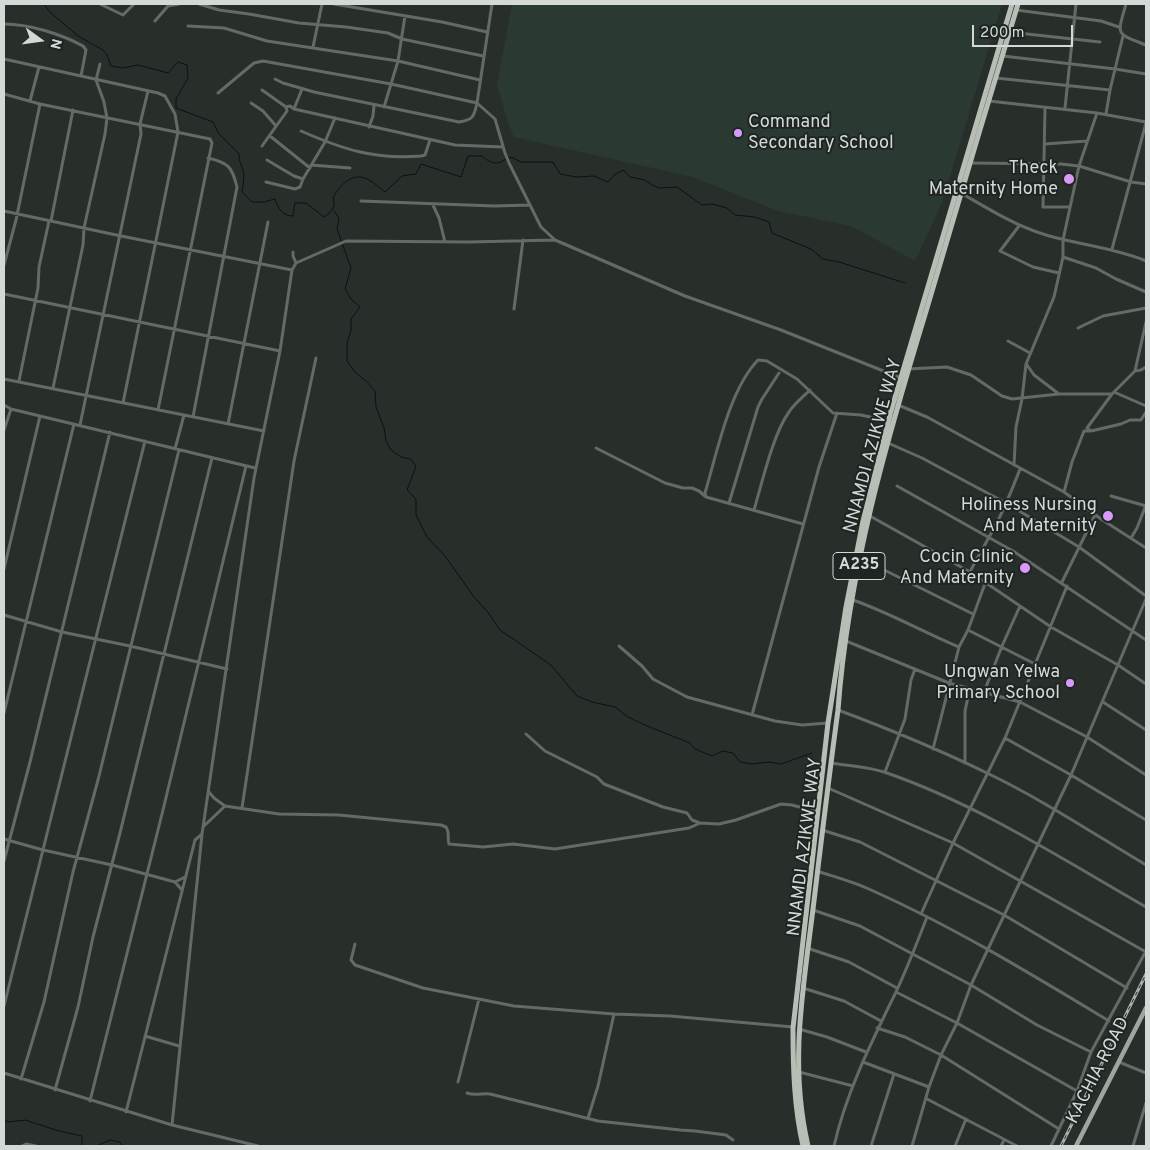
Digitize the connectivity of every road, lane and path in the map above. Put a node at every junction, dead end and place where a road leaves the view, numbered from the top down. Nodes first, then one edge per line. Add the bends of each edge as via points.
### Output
1 (100, 4) edge
2 (134, 4) edge
3 (179, 4) edge
4 (199, 4) edge
5 (322, 4) edge
6 (334, 4) edge
7 (492, 4) edge
8 (1012, 4) edge
9 (1018, 4) edge
10 (1076, 4) edge
11 (1126, 4) edge
12 (1016, 10) junction
13 (405, 16) junction
14 (1074, 17) junction
15 (155, 21) dead end
16 (4, 24) edge
17 (188, 26) dead end
18 (318, 26) junction
19 (1119, 26) junction
20 (486, 32) junction
21 (1009, 32) junction
22 (1123, 36) junction
23 (402, 38) junction
24 (1071, 39) junction
25 (1100, 42) dead end
26 (1146, 45) edge
27 (313, 47) junction
28 (483, 56) junction
29 (1002, 56) junction
30 (4, 60) edge
31 (398, 61) junction
32 (1069, 63) junction
33 (100, 64) dead end
34 (39, 67) junction
35 (1115, 69) junction
36 (1146, 74) edge
37 (81, 76) junction
38 (996, 78) junction
39 (275, 79) dead end
40 (96, 80) junction
41 (480, 80) junction
42 (391, 84) junction
43 (1068, 85) junction
44 (302, 88) junction
45 (262, 90) dead end
46 (1110, 90) junction
47 (148, 92) junction
48 (218, 93) dead end
49 (4, 96) edge
50 (30, 101) junction
51 (989, 101) junction
52 (251, 103) dead end
53 (477, 103) junction
54 (40, 104) junction
55 (374, 105) junction
56 (286, 107) junction
57 (384, 107) junction
58 (1045, 108) junction
59 (1065, 108) junction
60 (294, 109) junction
61 (73, 110) junction
62 (1097, 113) junction
63 (1106, 114) junction
64 (107, 118) junction
65 (335, 118) junction
66 (1146, 123) edge
67 (140, 124) junction
68 (276, 126) junction
69 (369, 127) junction
70 (301, 131) dead end
71 (178, 132) junction
72 (270, 136) junction
73 (430, 140) junction
74 (1087, 141) junction
75 (326, 142) junction
76 (1045, 144) junction
77 (262, 146) dead end
78 (503, 147) junction
79 (208, 158) junction
80 (267, 160) dead end
81 (970, 163) junction
82 (1044, 164) junction
83 (311, 166) junction
84 (1079, 166) junction
85 (350, 168) dead end
86 (303, 178) junction
87 (266, 182) dead end
88 (1131, 182) junction
89 (1146, 184) edge
90 (961, 193) junction
91 (361, 201) dead end
92 (433, 204) junction
93 (530, 205) junction
94 (1070, 207) junction
95 (4, 211) edge
96 (16, 213) junction
97 (50, 221) junction
98 (268, 222) dead end
99 (1019, 226) junction
100 (84, 228) junction
101 (120, 236) junction
102 (523, 240) junction
103 (554, 240) junction
104 (1063, 240) junction
105 (445, 242) junction
106 (156, 243) junction
107 (190, 249) junction
108 (1112, 250) junction
109 (293, 252) dead end
110 (225, 257) junction
111 (1063, 257) junction
112 (1146, 261) edge
113 (296, 263) junction
114 (259, 264) junction
115 (4, 265) edge
116 (292, 270) junction
117 (1060, 273) junction
118 (1146, 292) edge
119 (4, 294) edge
120 (34, 300) junction
121 (70, 307) junction
122 (1146, 308) edge
123 (514, 309) dead end
124 (103, 315) junction
125 (1146, 322) edge
126 (139, 323) junction
127 (1078, 328) dead end
128 (175, 329) junction
129 (209, 336) junction
130 (1008, 341) dead end
131 (244, 344) junction
132 (280, 351) junction
133 (1030, 353) junction
134 (316, 358) dead end
135 (1026, 364) junction
136 (1146, 367) edge
137 (908, 369) junction
138 (1135, 371) junction
139 (779, 374) dead end
140 (901, 378) junction
141 (4, 379) edge
142 (19, 381) junction
143 (53, 388) junction
144 (810, 390) junction
145 (1113, 393) junction
146 (1059, 394) junction
147 (87, 395) junction
148 (1022, 399) junction
149 (123, 403) junction
150 (898, 405) junction
151 (4, 406) edge
152 (1146, 406) edge
153 (11, 409) junction
154 (158, 410) junction
155 (1146, 412) edge
156 (838, 414) junction
157 (184, 415) junction
158 (40, 416) junction
159 (193, 417) junction
160 (47, 418) junction
161 (888, 421) junction
162 (74, 424) junction
163 (228, 424) junction
164 (80, 425) junction
165 (38, 428) junction
166 (4, 430) edge
167 (264, 430) junction
168 (1091, 431) junction
169 (110, 432) junction
170 (144, 441) junction
171 (887, 442) junction
172 (596, 448) dead end
173 (177, 449) junction
174 (212, 458) junction
175 (246, 466) junction
176 (1014, 466) junction
177 (255, 468) junction
178 (1020, 469) junction
179 (897, 486) dead end
180 (1064, 492) junction
181 (1111, 496) dead end
182 (706, 497) junction
183 (729, 503) junction
184 (1006, 503) junction
185 (1146, 506) edge
186 (754, 510) junction
187 (1095, 515) junction
188 (869, 516) junction
189 (803, 524) junction
190 (989, 538) junction
191 (1131, 538) junction
192 (1079, 547) junction
193 (1146, 548) edge
194 (860, 558) junction
195 (4, 569) edge
196 (970, 572) junction
197 (986, 581) junction
198 (1062, 582) junction
199 (1067, 586) junction
200 (1146, 597) edge
201 (853, 600) junction
202 (1020, 606) junction
203 (973, 614) junction
204 (4, 615) edge
205 (27, 621) junction
206 (1051, 627) junction
207 (968, 630) junction
208 (62, 632) junction
209 (1132, 632) junction
210 (96, 639) junction
211 (1146, 640) edge
212 (846, 641) junction
213 (130, 646) junction
214 (620, 646) dead end
215 (1002, 646) junction
216 (959, 647) junction
217 (164, 654) junction
218 (198, 662) junction
219 (1035, 664) junction
220 (1118, 665) junction
221 (227, 669) junction
222 (915, 669) junction
223 (949, 682) junction
224 (1146, 684) edge
225 (970, 688) junction
226 (984, 692) junction
227 (1020, 702) junction
228 (1103, 702) junction
229 (838, 710) junction
230 (4, 712) edge
231 (752, 715) junction
232 (828, 723) junction
233 (1146, 730) edge
234 (526, 734) dead end
235 (900, 734) junction
236 (1086, 737) junction
237 (1004, 738) junction
238 (933, 749) junction
239 (831, 763) junction
240 (964, 763) junction
241 (885, 772) junction
242 (988, 773) junction
243 (1071, 775) junction
244 (1146, 775) edge
245 (828, 788) junction
246 (209, 792) junction
247 (225, 806) junction
248 (242, 808) junction
249 (970, 808) junction
250 (1054, 809) junction
251 (819, 812) junction
252 (1146, 820) edge
253 (700, 823) junction
254 (203, 827) junction
255 (822, 830) junction
256 (202, 834) junction
257 (4, 840) edge
258 (9, 841) junction
259 (953, 843) junction
260 (1038, 845) junction
261 (43, 850) junction
262 (77, 858) junction
263 (4, 861) edge
264 (112, 865) junction
265 (1146, 865) edge
266 (817, 871) junction
267 (147, 875) junction
268 (185, 877) junction
269 (935, 880) junction
270 (1022, 881) junction
271 (175, 882) junction
272 (182, 890) junction
273 (1146, 907) edge
274 (813, 910) junction
275 (921, 914) junction
276 (1004, 915) junction
277 (927, 916) junction
278 (355, 944) dead end
279 (807, 948) junction
280 (988, 948) junction
281 (1146, 951) edge
282 (913, 953) junction
283 (971, 985) junction
284 (802, 988) junction
285 (898, 988) junction
286 (1127, 988) junction
287 (896, 992) junction
288 (479, 999) junction
289 (4, 1006) edge
290 (1146, 1008) edge
291 (614, 1014) junction
292 (881, 1021) junction
293 (1109, 1021) junction
294 (957, 1023) junction
295 (796, 1028) junction
296 (877, 1028) junction
297 (145, 1036) junction
298 (179, 1046) junction
299 (866, 1052) junction
300 (1091, 1052) junction
301 (941, 1055) junction
302 (863, 1062) junction
303 (1119, 1062) junction
304 (799, 1072) junction
305 (4, 1073) edge
306 (1146, 1073) edge
307 (894, 1074) junction
308 (21, 1079) junction
309 (458, 1082) dead end
310 (853, 1086) junction
311 (929, 1087) junction
312 (55, 1090) junction
313 (1077, 1091) junction
314 (467, 1093) dead end
315 (927, 1099) junction
316 (90, 1101) junction
317 (1146, 1103) edge
318 (126, 1112) junction
319 (588, 1118) junction
320 (966, 1119) junction
321 (172, 1126) junction
322 (1059, 1129) junction
323 (733, 1140) dead end
324 (1004, 1140) junction
325 (22, 1146) edge
326 (36, 1146) edge
327 (258, 1146) edge
328 (803, 1146) edge
329 (808, 1146) edge
330 (834, 1146) edge
331 (871, 1146) edge
332 (912, 1146) edge
333 (954, 1146) edge
334 (1001, 1146) edge
335 (1017, 1146) edge
336 (1051, 1146) edge
337 (1076, 1146) edge
338 (1133, 1146) edge

1 - 2 street via 123,15
3 - 15 street via 168,6
4 - 18 street
5 - 18 street
6 - 13 street
7 - 20 street
8 - 140 highway, NNAMDI AZIKWE WAY / A235
9 - 12 highway, NNAMDI AZIKWE WAY / A235
10 - 14 street
11 - 19 street
12 - 14 street
12 - 21 highway, NNAMDI AZIKWE WAY / A235
13 - 20 street
13 - 23 street
14 - 19 street
14 - 24 street
16 - 37 street via 59,34 83,46 86,55
17 - 27 street via 224,28 267,40
18 - 23 street via 346,27
18 - 27 street
19 - 22 street
20 - 28 street
21 - 24 street
21 - 29 highway, NNAMDI AZIKWE WAY / A235
22 - 26 street
22 - 35 street
23 - 28 street
23 - 31 street
24 - 25 street
24 - 32 street
27 - 31 street
28 - 41 street
29 - 32 street
29 - 38 highway, NNAMDI AZIKWE WAY / A235
30 - 34 street
31 - 41 street
31 - 42 street
32 - 35 street
32 - 43 street
33 - 40 street
34 - 37 street
34 - 50 street
35 - 36 street
35 - 46 street
37 - 40 street
38 - 43 street
38 - 51 highway, NNAMDI AZIKWE WAY / A235
39 - 44 street
40 - 47 street
40 - 64 street
41 - 53 street
42 - 48 street via 259,61
42 - 53 street
42 - 57 street
43 - 46 street
43 - 59 street
44 - 55 street
44 - 60 street
45 - 56 street
46 - 63 street
47 - 67 street
47 - 71 street via 166,96 175,114
49 - 50 street
50 - 54 street
51 - 58 street
51 - 81 highway, NNAMDI AZIKWE WAY / A235
52 - 68 street
53 - 57 street via 471,119 459,122
53 - 78 street via 495,119
54 - 61 street
54 - 96 street
55 - 57 street
55 - 69 street
56 - 60 street
56 - 68 street via 287,111
58 - 59 street
58 - 76 street
59 - 62 street
60 - 65 street
61 - 64 street
61 - 97 street
62 - 63 street
62 - 74 street
63 - 66 street
64 - 67 street
64 - 100 street
65 - 69 street
65 - 75 street
66 - 88 street
67 - 71 street
67 - 101 street via 141,134
68 - 72 street
69 - 73 street
70 - 75 street
71 - 79 street via 210,139
71 - 106 street
72 - 77 street
72 - 83 street
73 - 75 street via 425,155 394,158 343,149
73 - 78 street via 455,146
74 - 76 street
74 - 84 street
75 - 83 street
76 - 82 street
78 - 93 street
79 - 107 street
79 - 110 street via 225,163 232,169 237,187
80 - 86 street
81 - 82 street
81 - 90 highway, NNAMDI AZIKWE WAY / A235
82 - 84 street
82 - 94 street via 1044,207
83 - 85 street
83 - 86 street
84 - 88 street
84 - 94 street
86 - 87 street via 300,187 295,189
88 - 89 street
88 - 108 street
90 - 99 street
90 - 137 highway, NNAMDI AZIKWE WAY / A235
91 - 92 street
92 - 93 street
92 - 105 street
93 - 103 street via 541,227
94 - 104 street
95 - 96 street
96 - 97 street
96 - 115 street
97 - 100 street
97 - 120 street
98 - 114 street
99 - 104 street
99 - 117 street via 1000,251 1033,267
100 - 101 street
100 - 121 street
101 - 106 street
101 - 124 street
102 - 103 street
102 - 105 street
102 - 123 street
103 - 140 street via 685,296
104 - 108 street
104 - 111 street
105 - 113 street via 346,241
106 - 107 street
106 - 126 street
107 - 110 street
107 - 128 street
108 - 112 street
109 - 113 street
110 - 114 street
110 - 129 street
111 - 117 street
111 - 118 street via 1096,268
113 - 116 street
114 - 116 street
114 - 131 street
116 - 132 street
117 - 133 street via 1054,297
119 - 120 street
120 - 121 street
120 - 142 street
121 - 124 street
121 - 143 street
122 - 127 street via 1103,316
124 - 126 street
124 - 147 street
125 - 138 street
126 - 128 street
126 - 149 street
128 - 129 street
128 - 154 street
129 - 131 street
129 - 159 street
130 - 133 street
131 - 132 street
131 - 163 street
132 - 167 street
133 - 135 street
134 - 248 street via 294,460
135 - 146 street via 1034,375
135 - 148 street
136 - 138 street
137 - 148 street via 947,367 971,375 1002,396
137 - 150 highway, NNAMDI AZIKWE WAY / A235
138 - 145 street
139 - 183 street via 758,407
140 - 161 highway, NNAMDI AZIKWE WAY / A235
141 - 142 street
142 - 143 street
143 - 147 street
144 - 156 street via 829,410
144 - 182 street via 767,361 758,360 743,380 731,408
144 - 186 street via 782,422
145 - 146 street
145 - 152 street
145 - 168 street via 1087,428
146 - 148 street
147 - 149 street
147 - 164 street
148 - 176 street via 1016,427
149 - 154 street
150 - 171 highway, NNAMDI AZIKWE WAY / A235
150 - 176 street
151 - 153 street
153 - 158 street
153 - 166 street
154 - 157 street
155 - 168 street via 1141,420
156 - 161 street
156 - 189 street
157 - 159 street
157 - 173 street
158 - 160 street
158 - 165 street
159 - 163 street
160 - 162 street
160 - 165 street
161 - 232 highway, NNAMDI AZIKWE WAY / A235 via 861,529
162 - 164 street
162 - 205 street
163 - 167 street
164 - 169 street
165 - 195 street
167 - 177 street
168 - 180 street via 1084,431
169 - 170 street
169 - 208 street
170 - 173 street
170 - 210 street
171 - 184 street
171 - 188 highway, NNAMDI AZIKWE WAY / A235
172 - 182 street via 665,483 692,488
173 - 174 street
173 - 213 street
174 - 175 street
174 - 217 street
175 - 177 street
175 - 218 street
176 - 178 street
177 - 221 street
178 - 180 street
178 - 184 street
179 - 190 street
180 - 187 street
181 - 185 street
182 - 183 street
183 - 186 street
184 - 190 street
184 - 192 street
185 - 191 street
186 - 189 street
187 - 191 street
187 - 192 street
188 - 194 highway, NNAMDI AZIKWE WAY / A235
188 - 196 street
189 - 231 street
190 - 196 street
190 - 198 street
191 - 193 street
192 - 198 street
192 - 200 street
194 - 201 highway, NNAMDI AZIKWE WAY / A235
194 - 203 street
196 - 197 street
197 - 202 street
197 - 203 street
198 - 199 street
199 - 206 street
199 - 209 street
200 - 209 street
201 - 212 highway, NNAMDI AZIKWE WAY / A235
201 - 216 street
202 - 206 street
202 - 215 street
203 - 207 street
204 - 205 street
205 - 208 street
205 - 230 street
206 - 219 street
206 - 220 street
207 - 215 street
207 - 216 street
208 - 210 street
208 - 258 street
209 - 211 street
209 - 220 street
210 - 213 street
210 - 261 street
212 - 222 street
212 - 229 highway, NNAMDI AZIKWE WAY / A235
213 - 217 street
213 - 262 street
214 - 231 street via 653,679 675,692
215 - 219 street
215 - 226 street
216 - 223 street
217 - 218 street
217 - 264 street
218 - 221 street
218 - 267 street
219 - 227 street
220 - 224 street
220 - 228 street
221 - 246 street
222 - 223 street
222 - 235 street
223 - 225 street
223 - 238 street
225 - 226 street
225 - 240 street via 965,711
226 - 227 street
227 - 236 street
227 - 237 street
228 - 233 street
228 - 236 street
229 - 235 street
229 - 239 highway, NNAMDI AZIKWE WAY / A235
231 - 232 street via 802,725
232 - 251 highway, NNAMDI AZIKWE WAY / A235
234 - 253 street via 545,751 597,777 604,784 687,813
235 - 238 street
235 - 241 street
236 - 243 street
236 - 244 street
237 - 242 street
237 - 243 street
238 - 240 street
239 - 241 street
239 - 245 highway, NNAMDI AZIKWE WAY / A235
240 - 242 street
241 - 249 street
242 - 249 street
242 - 250 street
243 - 250 street
243 - 252 street
245 - 255 highway, NNAMDI AZIKWE WAY / A235
245 - 259 street
246 - 247 street
246 - 254 street
247 - 248 street
247 - 254 street
248 - 253 street via 279,814 339,815 434,824 446,827 449,844 453,846 513,844 555,850 689,828
249 - 259 street
249 - 260 street
250 - 260 street
250 - 265 street
251 - 253 street via 785,804 719,824
251 - 295 highway, NNAMDI AZIKWE WAY / A235
254 - 256 street
255 - 266 highway, NNAMDI AZIKWE WAY / A235
255 - 269 street via 860,842
256 - 268 street via 194,840
256 - 298 street
257 - 258 street
258 - 261 street
258 - 263 street
259 - 269 street
259 - 270 street
260 - 270 street
260 - 273 street
261 - 262 street
261 - 289 street
262 - 264 street
262 - 308 street via 44,1002
264 - 267 street
264 - 312 street
266 - 274 highway, NNAMDI AZIKWE WAY / A235
266 - 275 street via 870,889
267 - 271 street
267 - 316 street
268 - 271 street
268 - 272 street
269 - 275 street
269 - 276 street
270 - 276 street
270 - 281 street
271 - 272 street
272 - 297 street
274 - 279 highway, NNAMDI AZIKWE WAY / A235
274 - 282 street via 860,926
275 - 277 street
276 - 280 street
276 - 286 street
277 - 280 street
277 - 282 street
278 - 288 street via 351,960 354,965 423,988
279 - 284 highway, NNAMDI AZIKWE WAY / A235
279 - 285 street via 849,962
280 - 283 street
280 - 293 street
281 - 286 street
282 - 283 street
282 - 285 street
283 - 294 street
283 - 300 street via 1037,1025
284 - 292 street via 844,1001
284 - 295 highway, NNAMDI AZIKWE WAY / A235
285 - 287 street
286 - 293 street
287 - 292 street
287 - 294 street
288 - 291 street via 514,1006
288 - 309 street
290 - 303 main road, KACHIA ROAD
291 - 295 street
291 - 319 street
292 - 296 street
293 - 300 street
294 - 301 street
294 - 313 street
295 - 299 street
295 - 304 highway, NNAMDI AZIKWE WAY / A235
295 - 328 highway, NNAMDI AZIKWE WAY / A235 via 793,1072
296 - 299 street
296 - 301 street via 905,1037
297 - 298 street
297 - 318 street
298 - 321 street
299 - 302 street
300 - 313 street
301 - 311 street
301 - 322 street
302 - 307 street
302 - 310 street
303 - 306 street
303 - 337 main road, KACHIA ROAD
304 - 310 street
304 - 329 highway, NNAMDI AZIKWE WAY / A235
305 - 308 street
307 - 311 street
307 - 331 street
308 - 312 street
310 - 330 street
311 - 315 street
312 - 316 street
313 - 322 street
314 - 319 street via 474,1096 490,1094
315 - 320 street
315 - 332 street
316 - 318 street
317 - 338 street
318 - 321 street
319 - 323 street via 695,1130 726,1135
320 - 324 street
320 - 333 street
321 - 327 street
322 - 336 street
324 - 334 street
324 - 335 street
325 - 326 street

